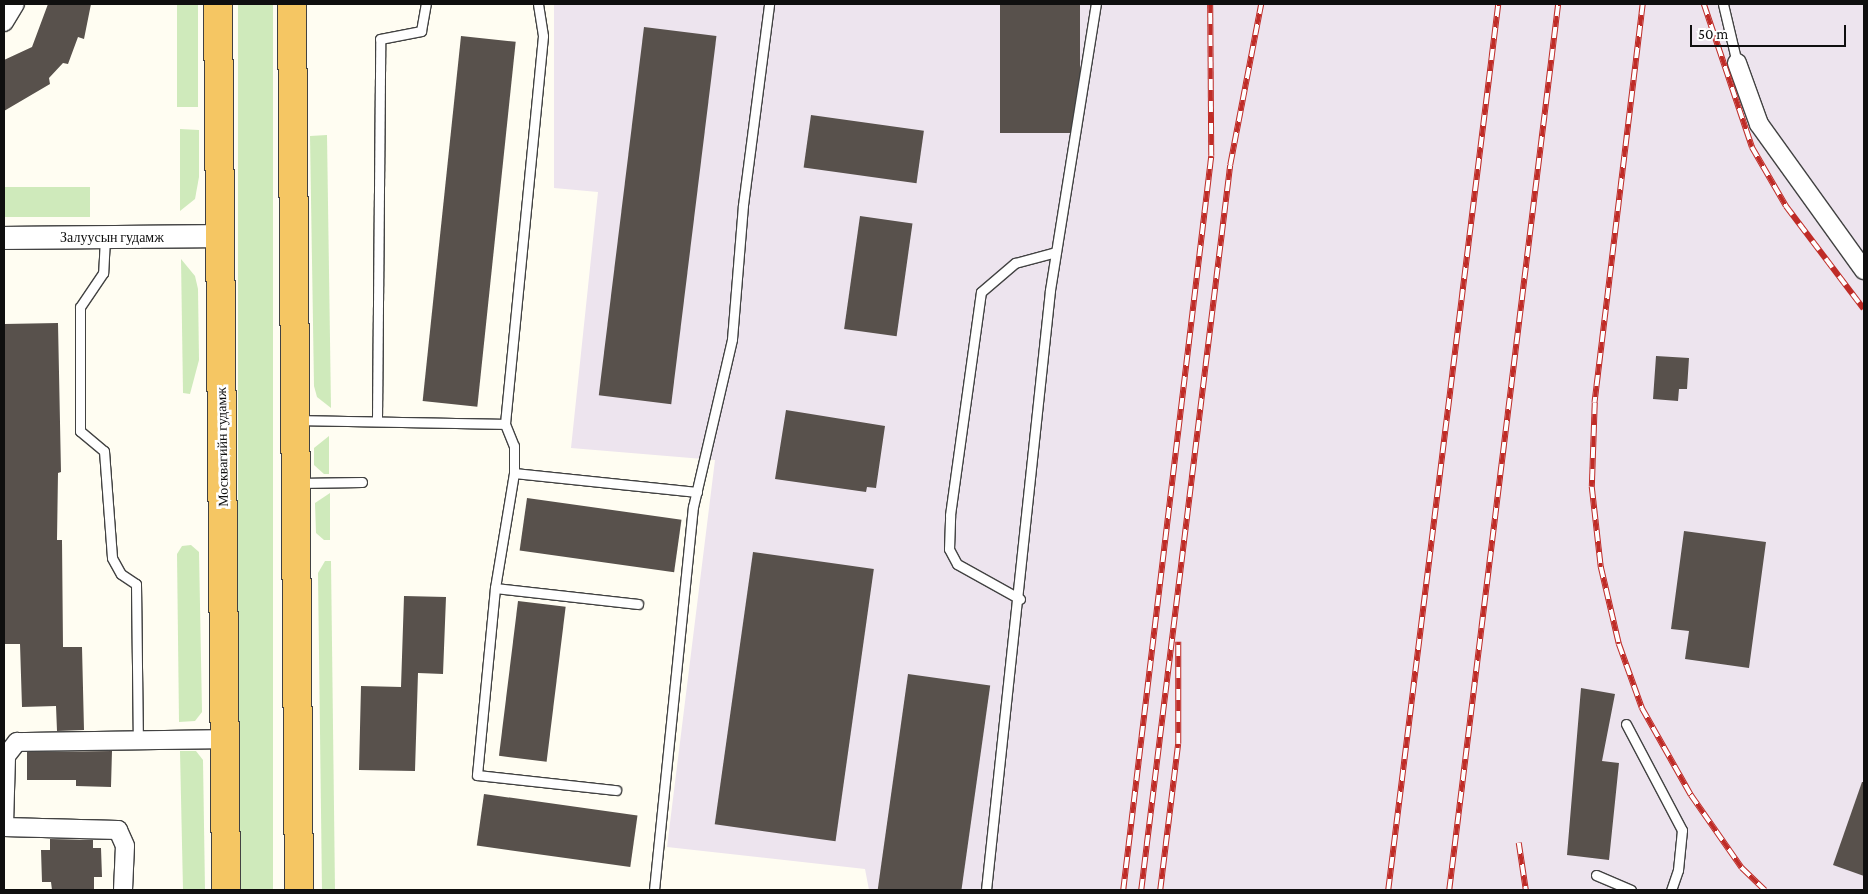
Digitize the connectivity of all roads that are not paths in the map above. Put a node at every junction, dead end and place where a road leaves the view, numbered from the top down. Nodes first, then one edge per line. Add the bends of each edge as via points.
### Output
1 (15, 4) edge
2 (218, 4) edge
3 (292, 4) edge
4 (426, 4) edge
5 (538, 4) edge
6 (769, 4) edge
7 (1096, 4) edge
8 (1723, 4) edge
9 (4, 22) edge
10 (1737, 63) joint
11 (220, 236) junction
12 (4, 238) edge
13 (105, 238) junction
14 (1056, 252) junction
15 (1864, 270) edge
16 (377, 419) junction
17 (296, 420) junction
18 (505, 424) junction
19 (514, 473) junction
20 (362, 482) dead end
21 (296, 483) junction
22 (697, 492) junction
23 (495, 588) junction
24 (1020, 599) junction
25 (638, 604) dead end
26 (1626, 724) dead end
27 (225, 739) junction
28 (138, 742) junction
29 (616, 790) dead end
30 (4, 797) edge
31 (4, 826) edge
32 (1596, 875) dead end
33 (123, 890) edge
34 (226, 890) edge
35 (298, 890) edge
36 (654, 890) edge
37 (986, 890) edge
38 (1631, 890) edge
39 (1671, 890) edge

1 - 9 street
2 - 11 highway, Москвагийн гудамж
3 - 17 highway
4 - 16 lane via 421,31 380,39
5 - 18 lane via 543,36
6 - 22 lane via 743,205 732,338
7 - 14 lane
8 - 10 lane
10 - 15 street via 1759,124
11 - 13 street, Залуусын гудамж
11 - 27 highway, Москвагийн гудамж
12 - 13 street, Залуусын гудамж
13 - 28 lane via 103,273 80,307 80,431 104,451 112,558 121,574 136,584
14 - 24 lane
14 - 24 lane via 1014,263 980,292 950,515 949,549 957,564
16 - 17 lane
16 - 18 lane
17 - 21 highway
18 - 19 lane via 514,446
19 - 22 lane
19 - 23 lane
20 - 21 lane
21 - 35 highway
22 - 36 lane
23 - 25 lane
23 - 29 lane via 477,775
24 - 37 lane
26 - 39 lane via 1682,830 1678,870
27 - 28 street
27 - 34 highway, Москвагийн гудамж
28 - 30 street via 18,742 6,756
30 - 31 street
31 - 33 street via 118,830 125,846
32 - 38 lane

